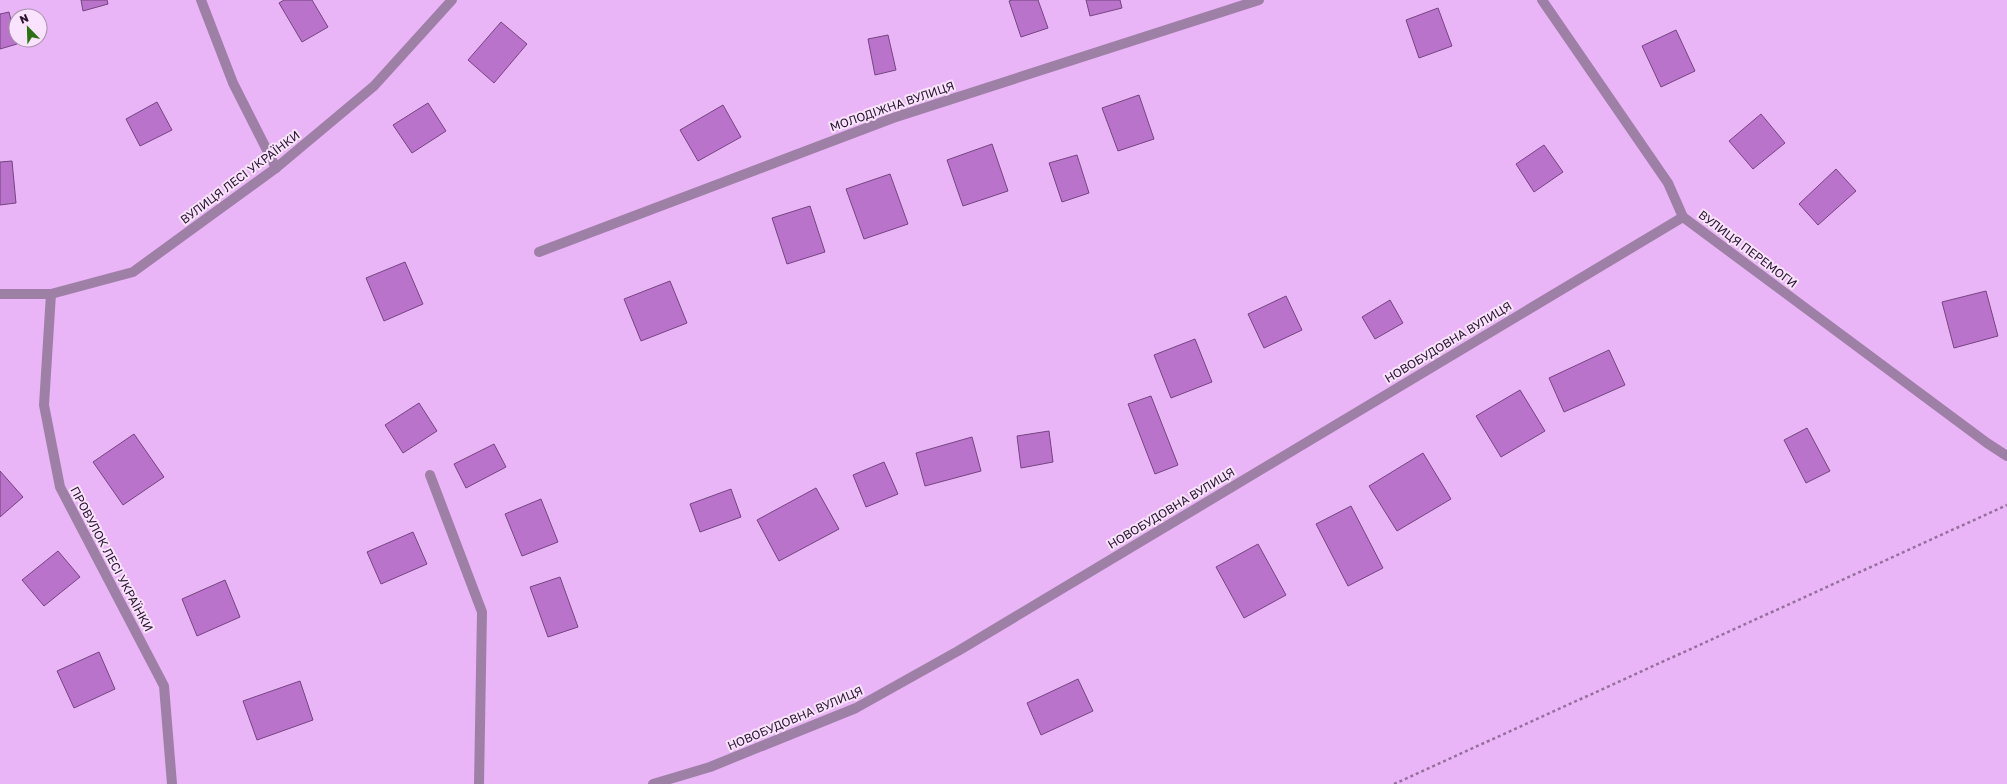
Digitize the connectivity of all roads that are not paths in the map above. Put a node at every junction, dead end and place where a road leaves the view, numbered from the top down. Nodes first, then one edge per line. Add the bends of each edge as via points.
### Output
1 (201, 0) edge
2 (452, 0) edge
3 (1259, 0) edge
4 (1542, 0) edge
5 (276, 168) junction
6 (1683, 217) junction
7 (539, 252) dead end
8 (0, 294) edge
9 (51, 294) junction
10 (2007, 456) edge
11 (430, 475) dead end
12 (172, 784) edge
13 (479, 784) edge
14 (653, 784) edge

1 - 5 street via 233,83
2 - 5 street, ВУЛИЦЯ ЛЕСІ УКРАЇНКИ via 374,86
3 - 7 street, МОЛОДІЖНА ВУЛИЦЯ via 893,118
4 - 6 street, ВУЛИЦЯ ПЕРЕМОГИ via 1668,183
5 - 9 street, ВУЛИЦЯ ЛЕСІ УКРАЇНКИ via 133,272
6 - 10 street, ВУЛИЦЯ ПЕРЕМОГИ via 1986,443
6 - 14 street, НОВОБУДОВНА ВУЛИЦЯ via 958,651 856,708 710,767
8 - 9 street, ВУЛИЦЯ ЛЕСІ УКРАЇНКИ
9 - 12 street, ПРОВУЛОК ЛЕСІ УКРАЇНКИ via 44,405 60,487 164,686
11 - 13 street via 482,612

